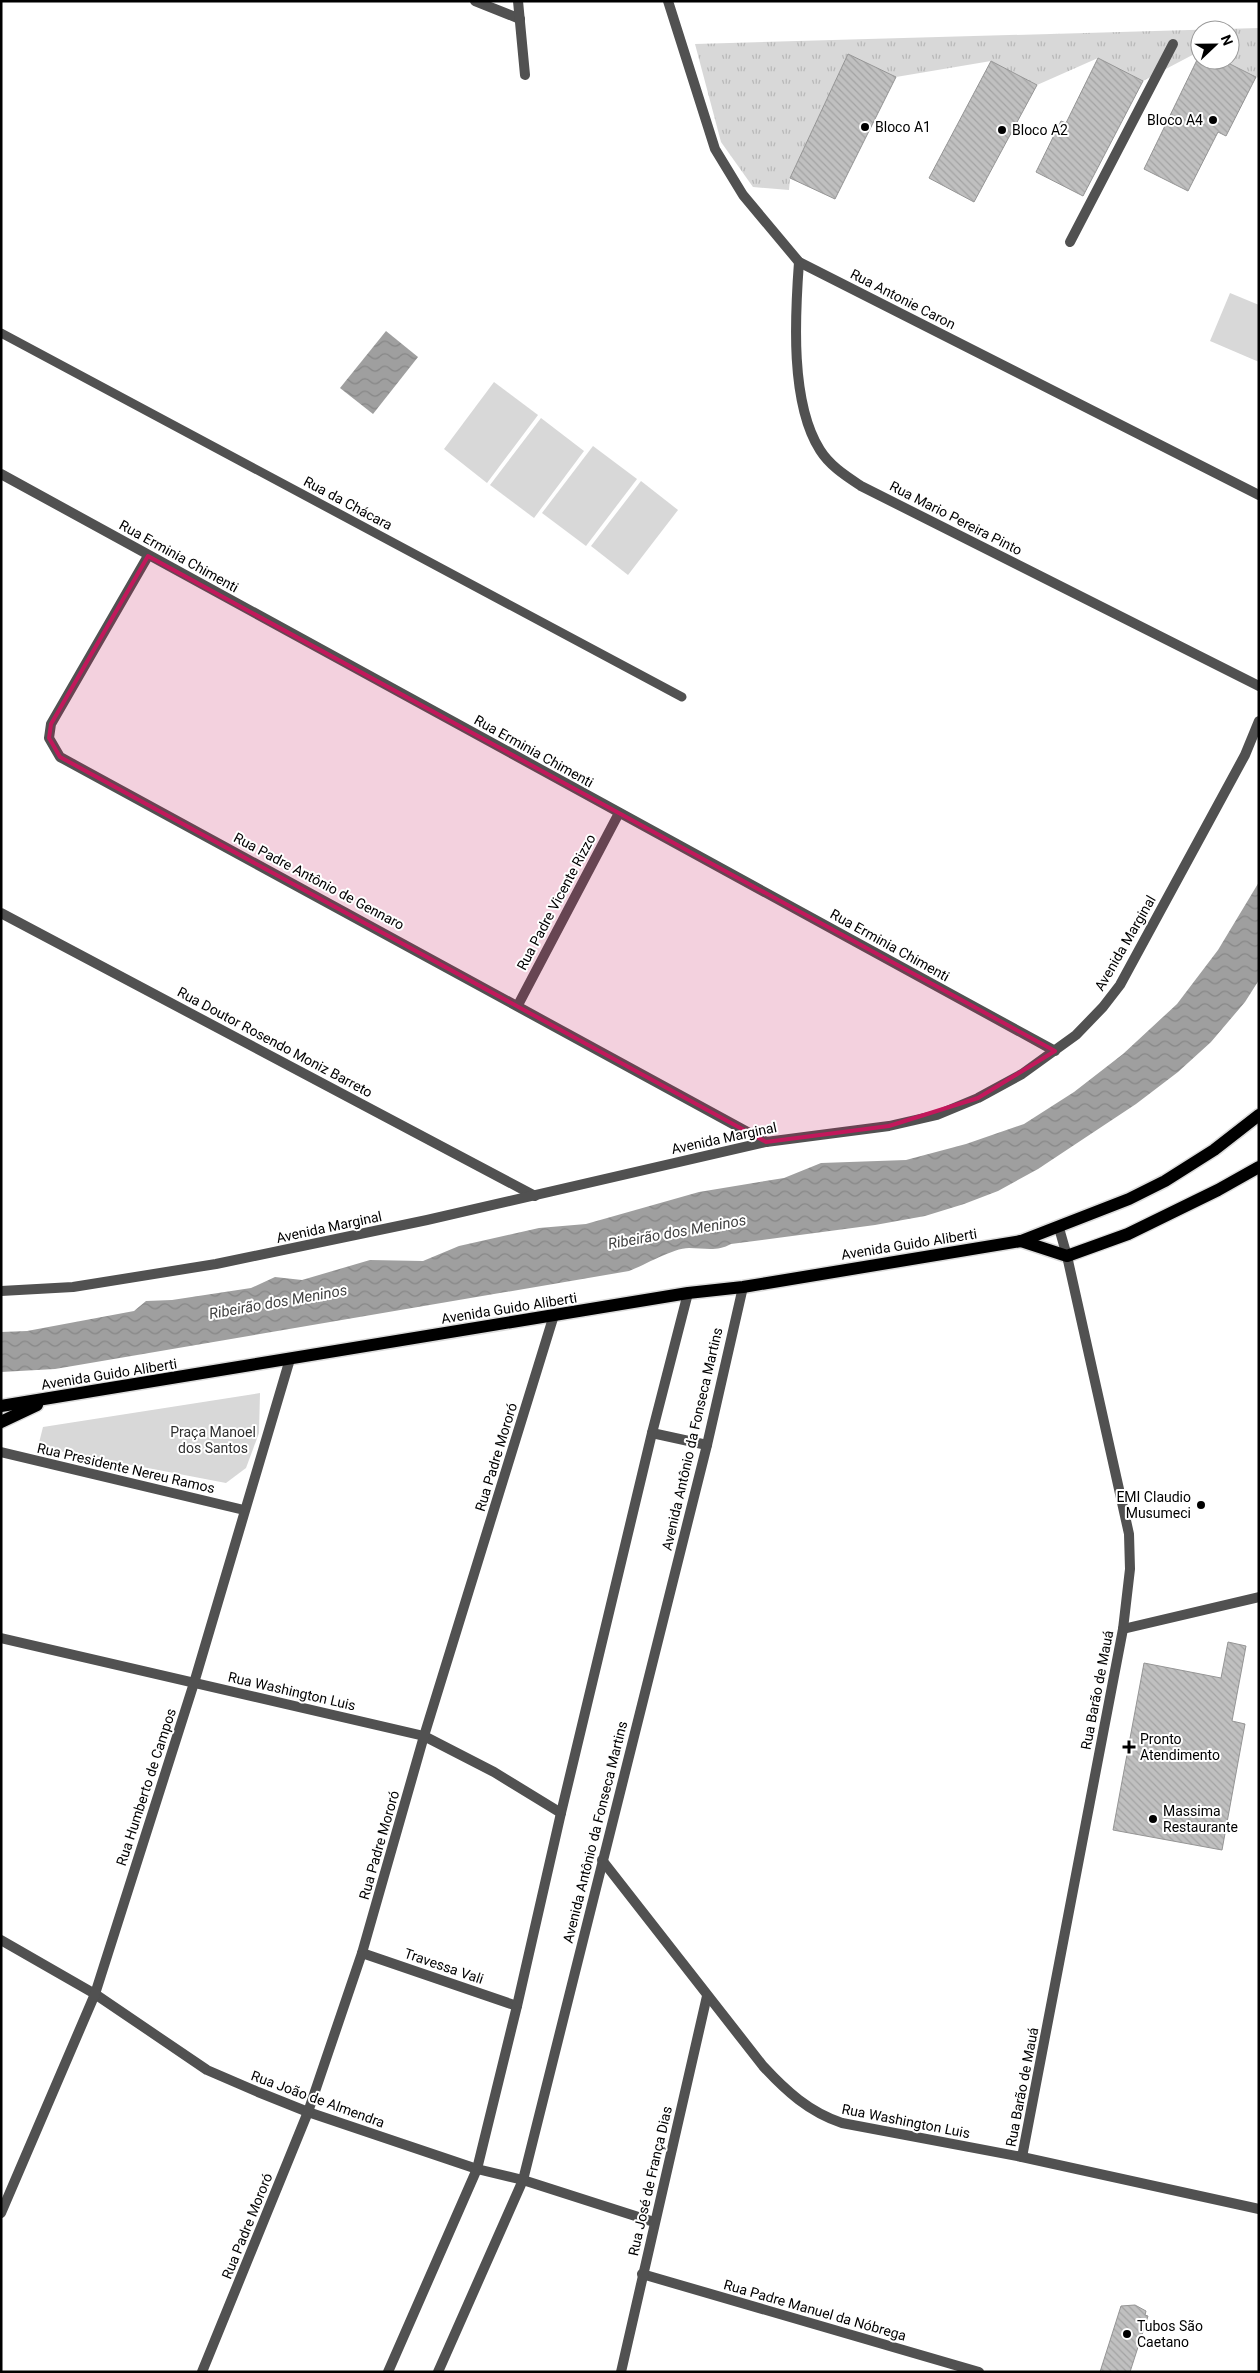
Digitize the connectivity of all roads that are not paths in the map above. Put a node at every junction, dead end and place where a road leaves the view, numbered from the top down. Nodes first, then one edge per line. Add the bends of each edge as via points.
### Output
1 (475, 1) edge
2 (518, 1) edge
3 (668, 1) edge
4 (520, 19) junction
5 (1173, 44) dead end
6 (525, 75) dead end
7 (1070, 242) dead end
8 (799, 262) junction
9 (1, 333) edge
10 (1, 474) edge
11 (1259, 495) edge
12 (148, 556) junction
13 (1259, 686) edge
14 (682, 697) dead end
15 (1259, 722) edge
16 (620, 813) junction
17 (1, 913) edge
18 (518, 1005) junction
19 (1055, 1051) junction
20 (1259, 1115) edge
21 (766, 1142) junction
22 (1259, 1167) edge
23 (535, 1196) junction
24 (1059, 1228) junction
25 (1021, 1241) junction
26 (1067, 1256) junction
27 (743, 1287) junction
28 (1, 1291) edge
29 (688, 1293) junction
30 (554, 1316) junction
31 (290, 1360) junction
32 (49, 1399) junction
33 (1, 1406) edge
34 (1, 1422) edge
35 (652, 1433) junction
36 (707, 1445) junction
37 (1, 1452) edge
38 (244, 1510) junction
39 (1259, 1597) edge
40 (1123, 1629) junction
41 (1, 1638) edge
42 (194, 1683) junction
43 (424, 1736) junction
44 (560, 1813) junction
45 (602, 1860) junction
46 (1, 1940) edge
47 (362, 1953) junction
48 (96, 1994) junction
49 (707, 1996) junction
50 (517, 2006) junction
51 (308, 2112) junction
52 (1022, 2157) junction
53 (477, 2169) junction
54 (523, 2180) junction
55 (1259, 2209) edge
56 (1, 2213) edge
57 (654, 2222) junction
58 (642, 2274) junction
59 (202, 2372) edge
60 (388, 2372) edge
61 (438, 2372) edge
62 (622, 2372) edge
63 (979, 2372) edge

1 - 4 street
2 - 4 street
3 - 8 street, Rua Antonie Caron via 715,150 743,195
4 - 6 street
5 - 7 street
8 - 11 street, Rua Antonie Caron
8 - 13 street, Rua Mario Pereira Pinto via 797,366 807,420 820,451 838,470 861,486
9 - 14 lane, Rua da Chácara
10 - 12 street, Rua Erminia Chimenti
12 - 16 street, Rua Erminia Chimenti
12 - 18 street, Rua Padre Antônio de Gennaro via 51,724 49,738 60,756
15 - 19 street, Avenida Marginal via 1245,755 1120,985 1076,1035
16 - 18 street, Rua Padre Vicente Rizzo
16 - 19 street, Rua Erminia Chimenti
17 - 23 street, Rua Doutor Rosendo Moniz Barreto
18 - 21 street, Rua Padre Antônio de Gennaro
19 - 21 street, Avenida Marginal via 978,1098 936,1114 888,1126
20 - 24 main road, Avenida Guido Aliberti via 1214,1150 1165,1181
21 - 23 street, Avenida Marginal
22 - 26 main road via 1128,1234
23 - 28 street, Avenida Marginal via 216,1264 73,1287
24 - 25 main road, Avenida Guido Aliberti
24 - 26 street, Rua Barão de Mauá
25 - 26 main road, Avenida Guido Aliberti
25 - 27 main road, Avenida Guido Aliberti
26 - 40 street, Rua Barão de Mauá via 1129,1534 1130,1569
27 - 29 main road, Avenida Guido Aliberti
27 - 36 street, Avenida Antônio da Fonseca Martins
29 - 30 main road, Avenida Guido Aliberti
29 - 35 street
30 - 31 main road, Avenida Guido Aliberti
30 - 43 street, Rua Padre Mororó
31 - 32 main road, Avenida Guido Aliberti
31 - 38 street, Rua Humberto de Campos
32 - 33 main road, Avenida Guido Aliberti
32 - 34 main road
35 - 36 street
35 - 44 street
36 - 45 street, Avenida Antônio da Fonseca Martins
37 - 38 street, Rua Presidente Nereu Ramos
38 - 42 street, Rua Humberto de Campos
39 - 40 street
40 - 52 street, Rua Barão de Mauá
41 - 42 street, Rua Washington Luis
42 - 43 street, Rua Washington Luis
42 - 48 street, Rua Humberto de Campos
43 - 44 street, Rua Washington Luis via 494,1772
43 - 47 street, Rua Padre Mororó
44 - 50 street
45 - 49 street, Rua Washington Luis
45 - 54 street, Avenida Antônio da Fonseca Martins
46 - 48 street, Rua João de Almendra
47 - 50 street, Travessa Vali
47 - 51 street, Rua Padre Mororó
48 - 51 street, Rua João de Almendra via 208,2070
48 - 56 street, Rua Humberto de Campos
49 - 52 street, Rua Washington Luis via 787,2092 823,2117
49 - 57 street, Rua José de França Dias
50 - 53 street
51 - 53 street, Rua João de Almendra
51 - 59 street, Rua Padre Mororó
52 - 55 street, Rua Washington Luis
53 - 54 street, Rua João de Almendra
53 - 60 street
54 - 57 street, Rua João de Almendra
54 - 61 street, Avenida Antônio da Fonseca Martins
57 - 58 street, Rua José de França Dias
58 - 62 street, Rua José de França Dias
58 - 63 street, Rua Padre Manuel da Nóbrega

